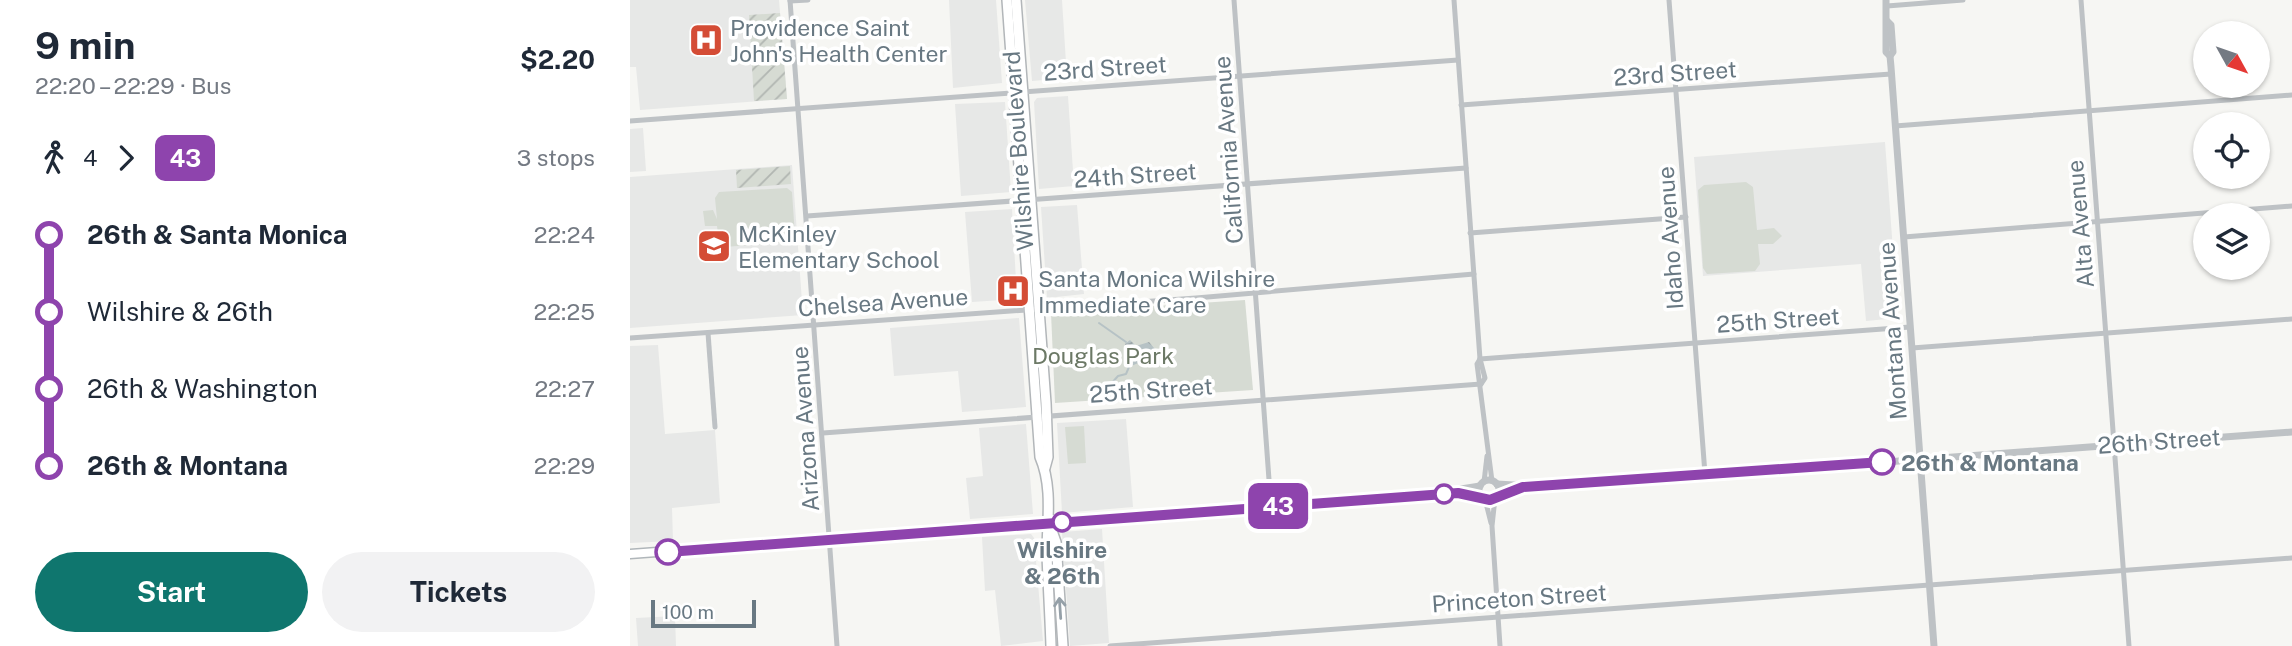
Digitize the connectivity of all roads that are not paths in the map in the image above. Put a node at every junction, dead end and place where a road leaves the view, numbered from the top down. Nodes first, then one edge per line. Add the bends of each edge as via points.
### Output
1 (808, 0) edge
2 (1007, 0) edge
3 (1016, 0) edge
4 (1234, 0) edge
5 (1454, 0) edge
6 (1669, 0) edge
7 (1963, 0) edge
8 (2081, 0) edge
9 (790, 1) edge
10 (1886, 3) edge
11 (1458, 60) junction
12 (1891, 74) junction
13 (1239, 76) junction
14 (1676, 91) junction
15 (1018, 93) junction
16 (2292, 95) edge
17 (1461, 105) junction
18 (798, 109) junction
19 (2090, 111) junction
20 (630, 121) edge
21 (1895, 126) junction
22 (1466, 168) junction
23 (1248, 184) junction
24 (1026, 200) junction
25 (2292, 206) edge
26 (807, 216) junction
27 (1686, 217) junction
28 (2097, 222) junction
29 (1470, 233) junction
30 (1904, 237) junction
31 (1474, 274) junction
32 (1256, 292) junction
33 (1033, 310) junction
34 (2292, 319) edge
35 (815, 324) junction
36 (1910, 327) junction
37 (708, 333) junction
38 (2107, 333) junction
39 (630, 338) edge
40 (1695, 344) junction
41 (1912, 348) junction
42 (1480, 359) junction
43 (1481, 384) junction
44 (1264, 398) junction
45 (1042, 416) junction
46 (715, 427) dead end
47 (2292, 432) edge
48 (823, 433) junction
49 (2114, 444) junction
50 (1920, 459) junction
51 (1705, 474) junction
52 (1488, 483) junction
53 (1523, 487) junction
54 (1458, 493) junction
55 (1497, 496) junction
56 (1484, 498) junction
57 (1271, 507) junction
58 (1050, 523) junction
59 (1492, 526) junction
60 (830, 539) junction
61 (630, 555) edge
62 (2292, 558) edge
63 (2123, 570) junction
64 (1929, 585) junction
65 (1498, 617) junction
66 (837, 646) edge
67 (1051, 646) edge
68 (1063, 646) edge
69 (1110, 646) edge
70 (1500, 646) edge
71 (1934, 646) edge
72 (2129, 646) edge

1 - 9 street
2 - 15 main road, Wilshire Boulevard
3 - 15 main road, Wilshire Boulevard
4 - 13 street, California Avenue
5 - 11 street
6 - 14 street, Idaho Avenue
7 - 10 street
8 - 19 street, Alta Avenue
9 - 18 street, Arizona Avenue
10 - 12 street, Montana Avenue via 1884,25
11 - 13 street, 23rd Street
11 - 17 street
12 - 14 street, 23rd Street
12 - 21 street, Montana Avenue
13 - 15 street, 23rd Street
13 - 23 street, California Avenue
14 - 17 street, 23rd Street
14 - 27 street, Idaho Avenue
15 - 18 street, 23rd Street
15 - 24 main road, Wilshire Boulevard
16 - 19 street
17 - 22 street
18 - 20 street, 23rd Street
18 - 26 street, Arizona Avenue
19 - 21 street
19 - 28 street, Alta Avenue
21 - 30 street, Montana Avenue
22 - 23 street, 24th Street
22 - 29 street
23 - 24 street, 24th Street
23 - 32 street, California Avenue
24 - 26 street, 24th Street
24 - 33 main road, Wilshire Boulevard
25 - 28 street
26 - 35 street, Arizona Avenue
27 - 29 street
27 - 40 street, Idaho Avenue
28 - 30 street
28 - 38 street, Alta Avenue
29 - 31 street
30 - 36 street, Montana Avenue
31 - 32 street, Chelsea Avenue
31 - 42 street
32 - 33 street, Chelsea Avenue
32 - 44 street, California Avenue
33 - 35 street, Chelsea Avenue
33 - 45 main road, Wilshire Boulevard
34 - 38 street
35 - 37 street, Chelsea Avenue
35 - 48 street, Arizona Avenue
36 - 40 street, 25th Street
36 - 41 street, Montana Avenue
37 - 39 street, Chelsea Avenue
37 - 46 street
38 - 41 street
38 - 49 street, Alta Avenue
40 - 42 street, 25th Street
40 - 51 street, Idaho Avenue
41 - 50 street, Montana Avenue
42 - 43 street
43 - 44 street, 25th Street
43 - 52 street
44 - 45 street, 25th Street
44 - 57 street, California Avenue
45 - 48 street, 25th Street
45 - 58 main road, Wilshire Boulevard via 1040,457
47 - 49 street, 26th Street
48 - 60 street, Arizona Avenue
49 - 50 street, 26th Street
49 - 63 street, Alta Avenue
50 - 51 street, 26th Street
50 - 64 street, Montana Avenue
51 - 53 street, 26th Street
52 - 53 street, 26th Street
52 - 54 street, 26th Street
52 - 55 street
52 - 56 street
53 - 55 street, 26th Street
54 - 56 street, 26th Street
54 - 57 street, 26th Street
55 - 56 street, 26th Street
55 - 59 street
56 - 59 street
57 - 58 street, 26th Street
58 - 60 main road, 26th Street
58 - 67 main road, Wilshire Boulevard
68 -> 58 main road, Wilshire Boulevard via 1056,542
59 - 65 street
60 - 61 main road, 26th Street
60 - 66 street, Arizona Avenue
62 - 63 street, Princeton Street
63 - 64 street, Princeton Street
63 - 72 street, Alta Avenue
64 - 65 street, Princeton Street
64 - 71 street, Montana Avenue
65 - 69 street, Princeton Street
65 - 70 street

